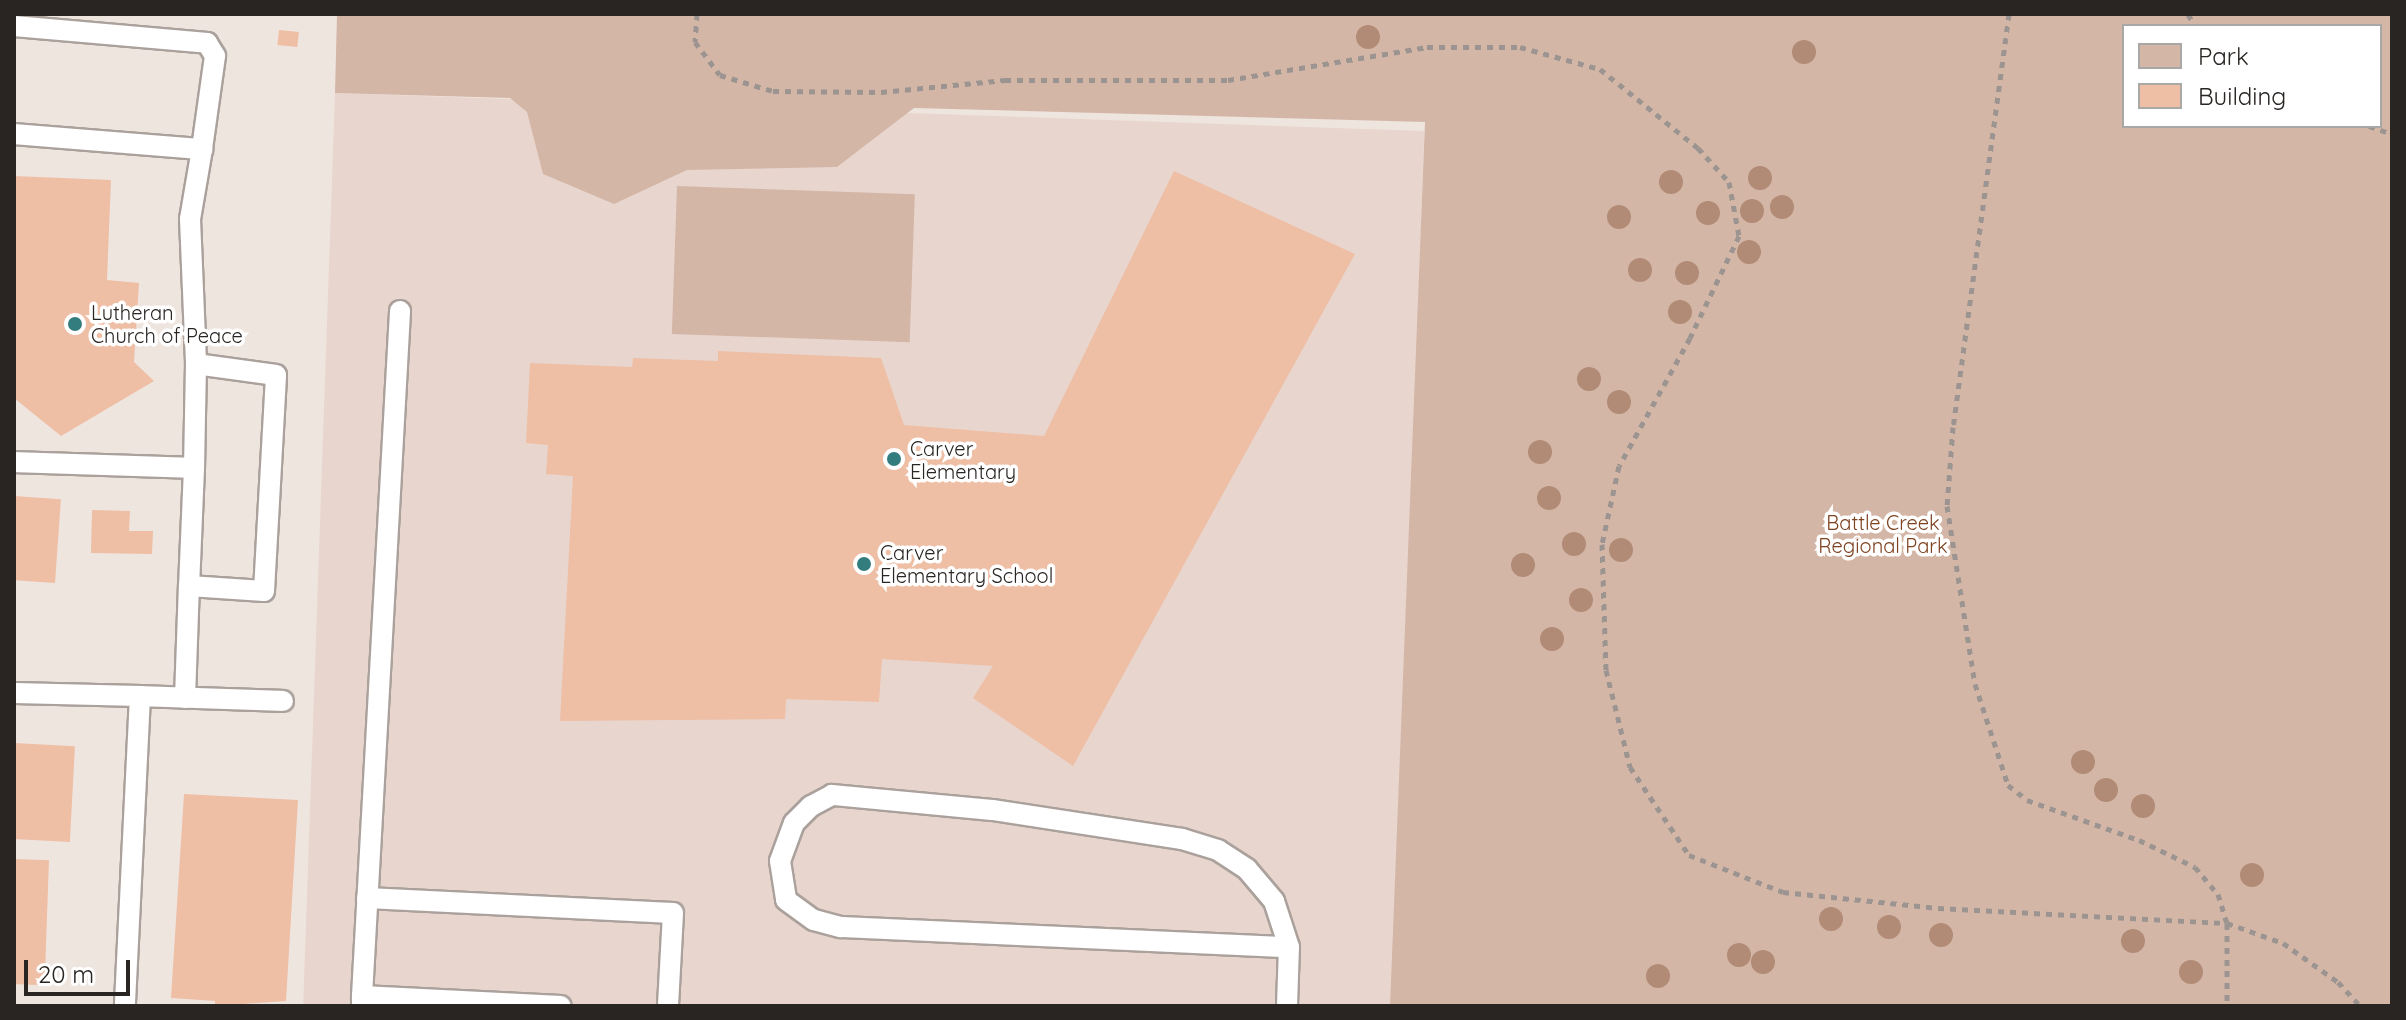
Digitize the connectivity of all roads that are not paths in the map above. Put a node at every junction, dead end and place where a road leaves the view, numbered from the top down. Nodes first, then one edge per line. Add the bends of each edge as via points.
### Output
1 (14, 26) edge
2 (14, 134) edge
3 (202, 149) junction
4 (400, 311) dead end
5 (196, 364) junction
6 (14, 462) edge
7 (194, 468) junction
8 (189, 586) junction
9 (14, 693) edge
10 (140, 696) junction
11 (185, 698) junction
12 (283, 701) dead end
13 (367, 898) junction
14 (1289, 947) junction
15 (362, 1001) edge
16 (125, 1006) edge
17 (561, 1006) edge
18 (668, 1006) edge
19 (1287, 1006) edge

1 - 3 lane via 207,43 215,56
2 - 3 lane
3 - 5 lane via 190,219
4 - 13 lane
5 - 7 lane
5 - 8 lane via 271,371 278,382 264,591
6 - 7 lane
7 - 8 lane
8 - 11 lane
9 - 10 lane
10 - 11 lane
10 - 16 lane
11 - 12 lane
13 - 15 lane
13 - 18 lane via 673,913
14 - 14 lane via 1274,901 1247,869 1218,850 1182,839 832,795 811,806 784,840 780,884 786,900 814,920 841,927
14 - 19 lane
15 - 17 lane

